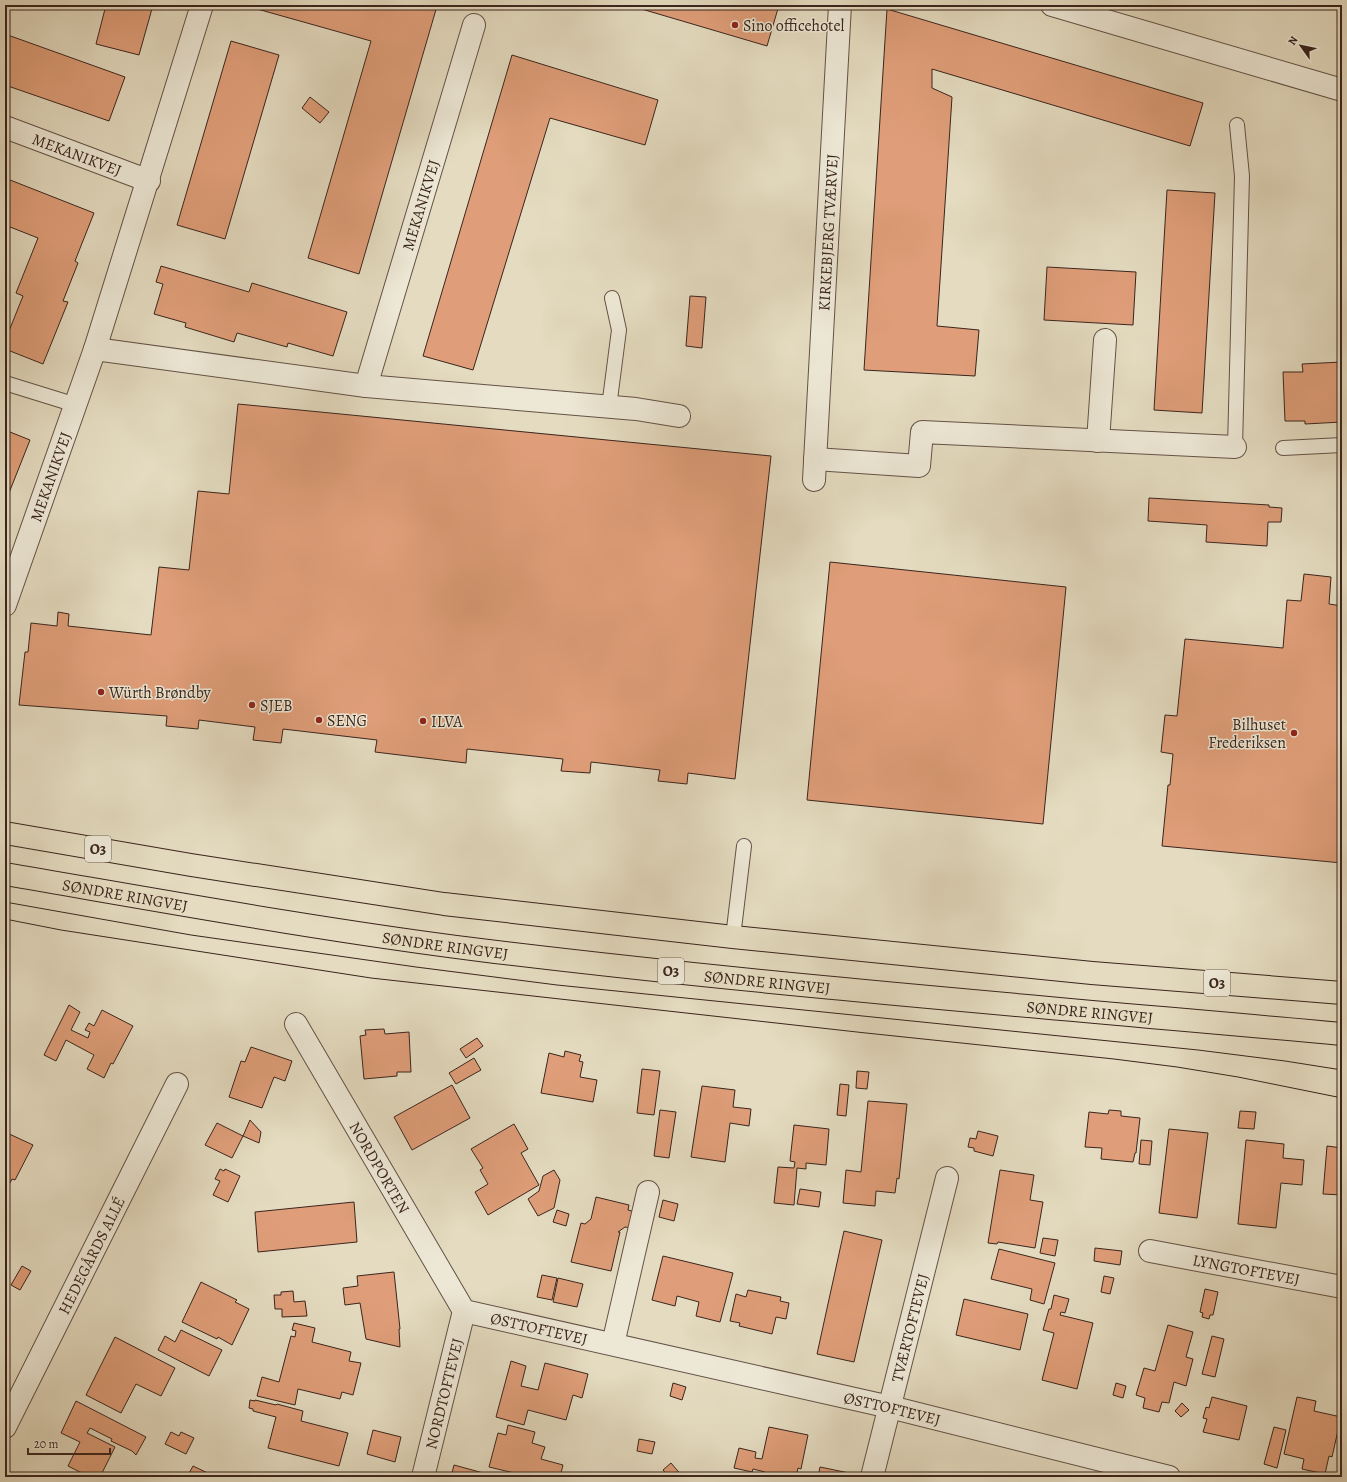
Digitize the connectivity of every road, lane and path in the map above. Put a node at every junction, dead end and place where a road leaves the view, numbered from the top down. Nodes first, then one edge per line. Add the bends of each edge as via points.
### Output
1 (202, 5) edge
2 (840, 5) edge
3 (1052, 5) edge
4 (474, 25) dead end
5 (1342, 90) edge
6 (1237, 125) dead end
7 (5, 127) edge
8 (148, 181) junction
9 (612, 298) dead end
10 (1104, 340) dead end
11 (95, 349) junction
12 (5, 383) edge
13 (366, 386) junction
14 (76, 405) junction
15 (609, 407) junction
16 (680, 416) dead end
17 (1098, 441) junction
18 (1342, 445) edge
19 (1235, 447) joint
20 (1283, 448) dead end
21 (5, 605) edge
22 (5, 833) edge
23 (744, 846) dead end
24 (5, 874) edge
25 (733, 937) junction
26 (1342, 994) edge
27 (296, 1024) dead end
28 (1342, 1034) edge
29 (177, 1084) dead end
30 (947, 1178) dead end
31 (648, 1192) dead end
32 (1150, 1251) dead end
33 (1342, 1287) edge
34 (464, 1310) junction
35 (613, 1344) junction
36 (890, 1407) junction
37 (5, 1427) edge
38 (423, 1477) edge
39 (872, 1477) edge
40 (1169, 1477) edge

1 - 8 street, MEKANIKVEJ
2 - 17 street, KIRKEBJERG TVÆRVEJ via 815,469 919,466 922,432
3 - 5 street
4 - 13 street, MEKANIKVEJ
6 - 19 lane via 1242,176
7 - 8 street, MEKANIKVEJ
8 - 11 street, MEKANIKVEJ
9 - 15 lane via 619,330
10 - 17 street
11 - 13 street
11 - 14 street, MEKANIKVEJ
12 - 14 lane
13 - 15 street
14 - 21 street, MEKANIKVEJ
15 - 16 street
17 - 19 street, KIRKEBJERG TVÆRVEJ
18 - 20 lane
22 - 25 main road, O3 via 444,904
23 - 25 lane
24 - 28 main road, SØNDRE RINGVEJ / O3 via 261,918 478,949 748,980
25 - 26 main road, O3 via 1092,973
27 - 34 street, NORDPORTEN
29 - 37 street, HEDEGÅRDS ALLÉ
30 - 36 street, TVÆRTOFTEVEJ
31 - 35 street
32 - 33 street, LYNGTOFTEVEJ
34 - 35 street, ØSTTOFTEVEJ
34 - 38 street, NORDTOFTEVEJ
35 - 36 street, ØSTTOFTEVEJ
36 - 39 street, TVÆRTOFTEVEJ
36 - 40 street, ØSTTOFTEVEJ

